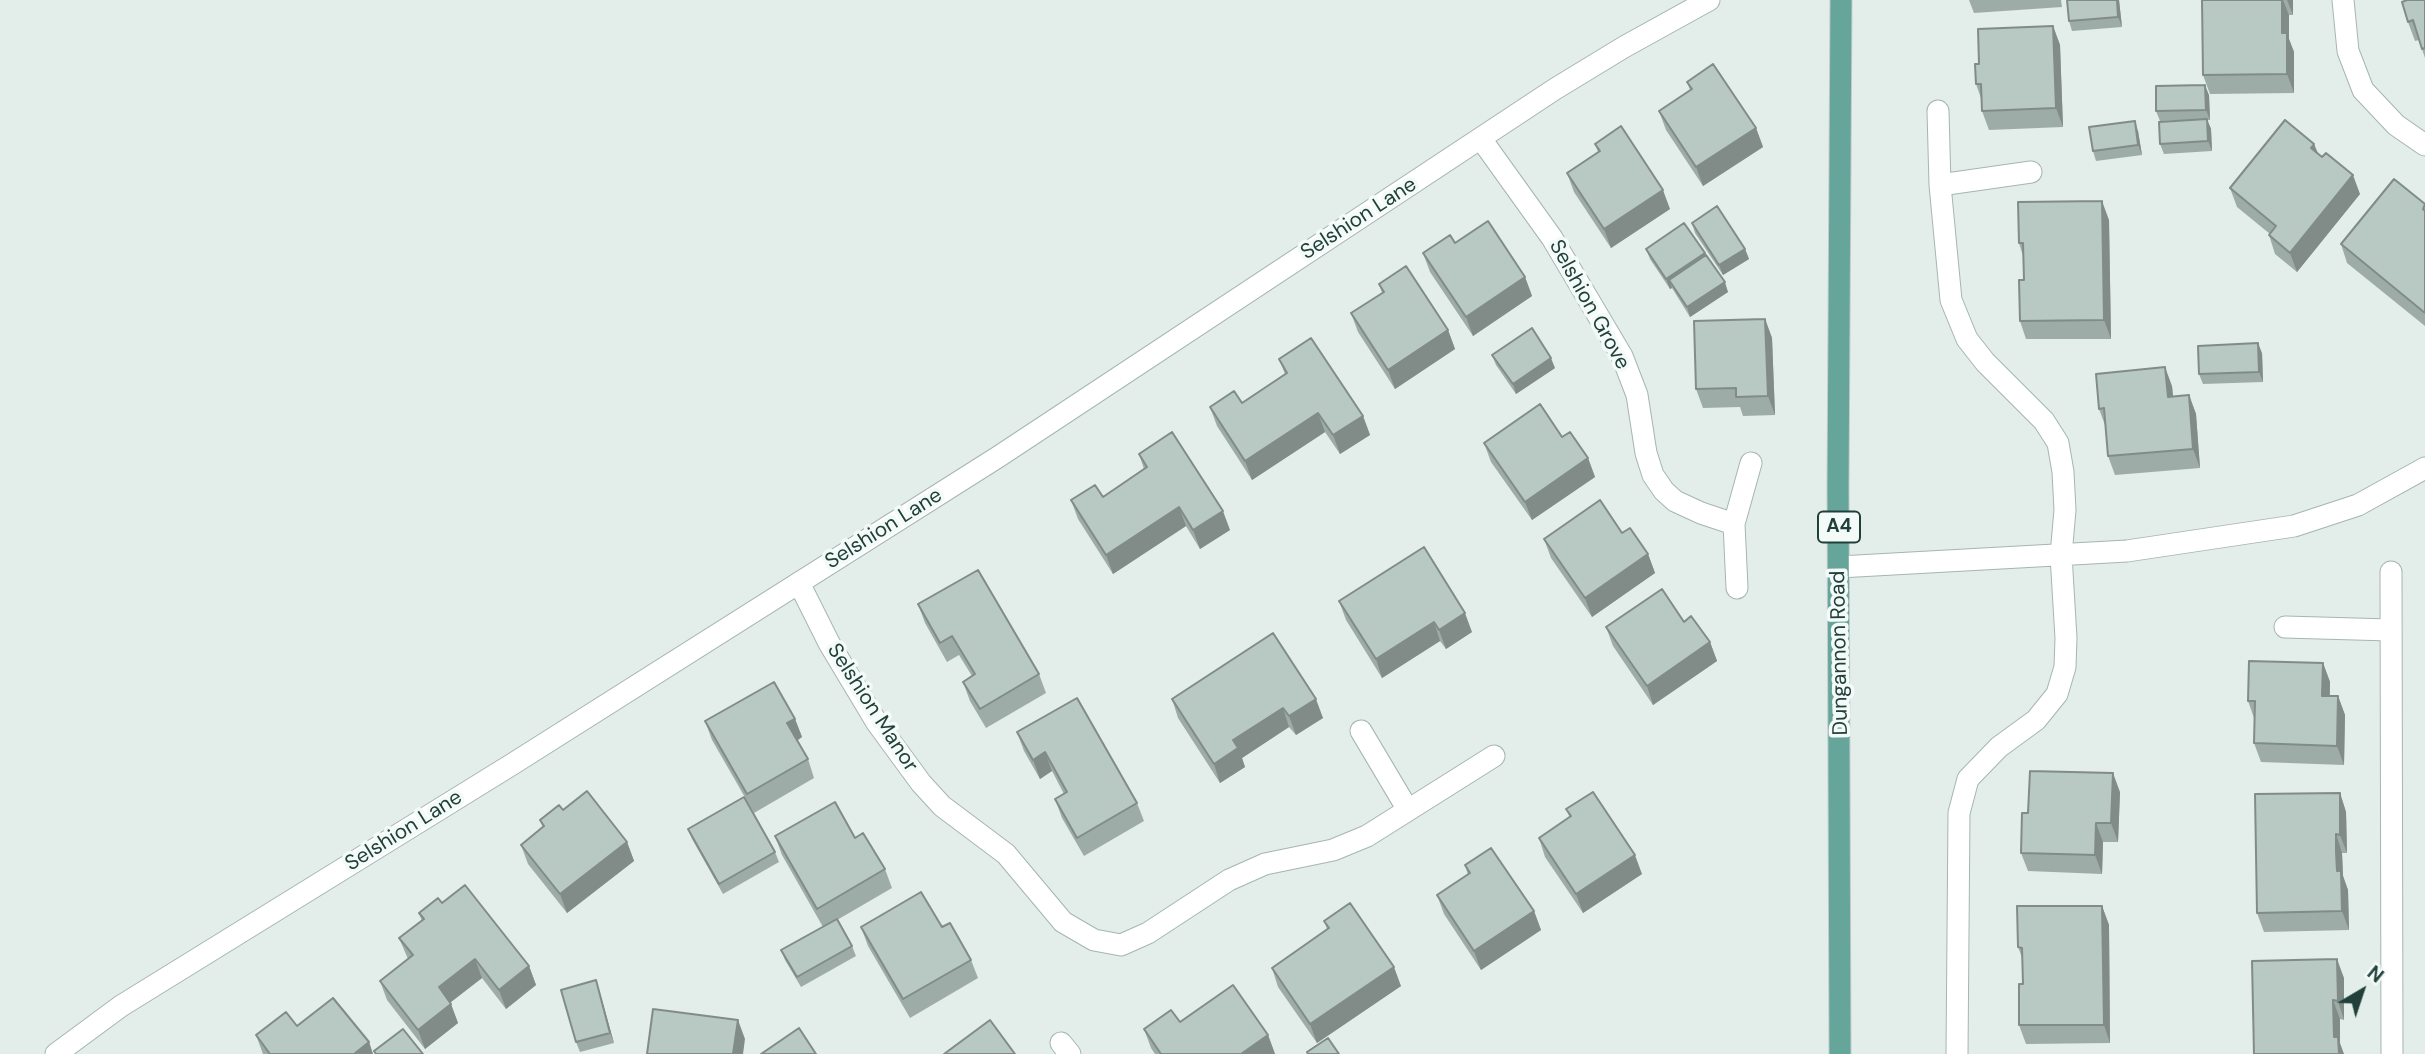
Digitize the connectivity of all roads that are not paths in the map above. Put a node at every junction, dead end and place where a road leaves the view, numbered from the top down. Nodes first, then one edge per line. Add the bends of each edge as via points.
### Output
1 (1709, 0) edge
2 (1841, 0) edge
3 (2343, 0) edge
4 (1938, 111) dead end
5 (1481, 139) junction
6 (2425, 145) edge
7 (2031, 172) dead end
8 (1940, 185) junction
9 (1751, 463) dead end
10 (2425, 468) edge
11 (1734, 524) junction
12 (2061, 555) junction
13 (1839, 567) junction
14 (2391, 572) dead end
15 (799, 583) junction
16 (1737, 588) dead end
17 (2286, 627) dead end
18 (2390, 630) junction
19 (1361, 731) dead end
20 (1494, 755) dead end
21 (1408, 810) junction
22 (56, 1054) edge
23 (1840, 1054) edge
24 (1957, 1054) edge
25 (2392, 1054) edge

1 - 5 street, Selshion Lane via 1555,89
2 - 13 main road, Dungannon Road / A4
3 - 6 street via 2348,51 2363,90 2396,125
4 - 8 street
5 - 11 street, Selshion Grove via 1552,238 1622,356 1637,394 1653,475 1675,501
5 - 15 street, Selshion Lane
7 - 8 street
8 - 12 street via 1951,300 1967,338 1984,362 2044,421 2058,443 2065,510
9 - 11 street
10 - 12 street via 2358,505 2294,526 2127,551
11 - 16 street
12 - 13 street
12 - 24 street via 2066,638 2057,694 2036,720 1998,747 1968,779 1959,813
13 - 23 main road, Dungannon Road / A4
14 - 18 street
15 - 21 street, Selshion Manor via 877,723 922,783 942,806 1006,854 1063,922 1094,940 1121,945 1149,933 1229,880 1265,864 1334,850
15 - 22 street, Selshion Lane via 121,1006
17 - 18 street
18 - 25 street
19 - 21 street
20 - 21 street, Selshion Manor

